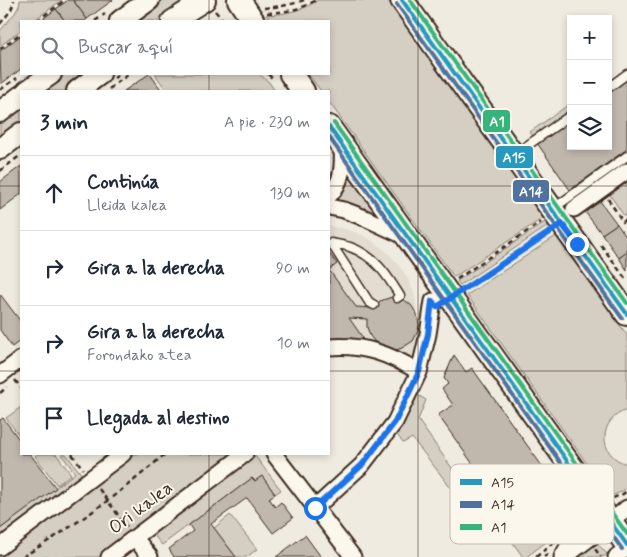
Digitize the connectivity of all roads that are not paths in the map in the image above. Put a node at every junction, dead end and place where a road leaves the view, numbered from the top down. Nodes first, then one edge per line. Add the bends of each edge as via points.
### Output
1 (149, 0) edge
2 (205, 0) edge
3 (239, 0) edge
4 (402, 0) edge
5 (128, 12) edge
6 (259, 18) edge
7 (174, 20) edge
8 (627, 74) edge
9 (49, 75) edge
10 (99, 75) edge
11 (292, 75) edge
12 (612, 87) edge
13 (28, 90) edge
14 (78, 90) edge
15 (302, 90) edge
16 (20, 97) edge
17 (0, 112) edge
18 (567, 118) edge
19 (20, 134) edge
20 (335, 136) edge
21 (0, 149) edge
22 (514, 156) junction
23 (627, 156) edge
24 (627, 171) edge
25 (330, 195) edge
26 (330, 208) edge
27 (561, 213) junction
28 (409, 238) junction
29 (330, 243) edge
30 (623, 284) edge
31 (442, 295) junction
32 (397, 298) dead end
33 (374, 306) dead end
34 (627, 314) edge
35 (330, 347) edge
36 (20, 360) edge
37 (419, 372) junction
38 (0, 375) edge
39 (122, 455) edge
40 (244, 455) edge
41 (275, 455) edge
42 (569, 464) edge
43 (315, 508) junction
44 (619, 515) edge
45 (136, 538) junction
46 (571, 544) edge
47 (581, 544) edge
48 (627, 546) edge
49 (0, 547) edge
50 (109, 557) edge
51 (150, 557) edge
52 (353, 557) edge
53 (564, 557) edge
54 (616, 557) edge

1 - 5 street
2 - 7 street
3 - 6 main road
4 - 22 main road
8 - 12 lane
9 - 13 street
10 - 14 street
11 - 15 main road
16 - 17 street
18 - 22 lane
19 - 21 street
20 - 25 street via 342,172
20 - 28 main road
22 - 27 main road
23 - 27 lane
24 - 27 street
26 - 28 street via 344,210
27 - 30 main road
28 - 31 main road
29 - 32 lane via 350,247 372,258 388,275 400,296
29 - 33 lane
30 - 34 main road
31 - 37 street
31 - 42 main road
35 - 37 street via 373,350
36 - 38 street
37 - 43 street via 395,422 362,465
39 - 49 street
40 - 45 street, Ori kalea
41 - 43 street
43 - 52 street
44 - 48 main road
45 - 50 street, Ori kalea
45 - 51 street
46 - 53 street
47 - 53 street
48 - 54 street

